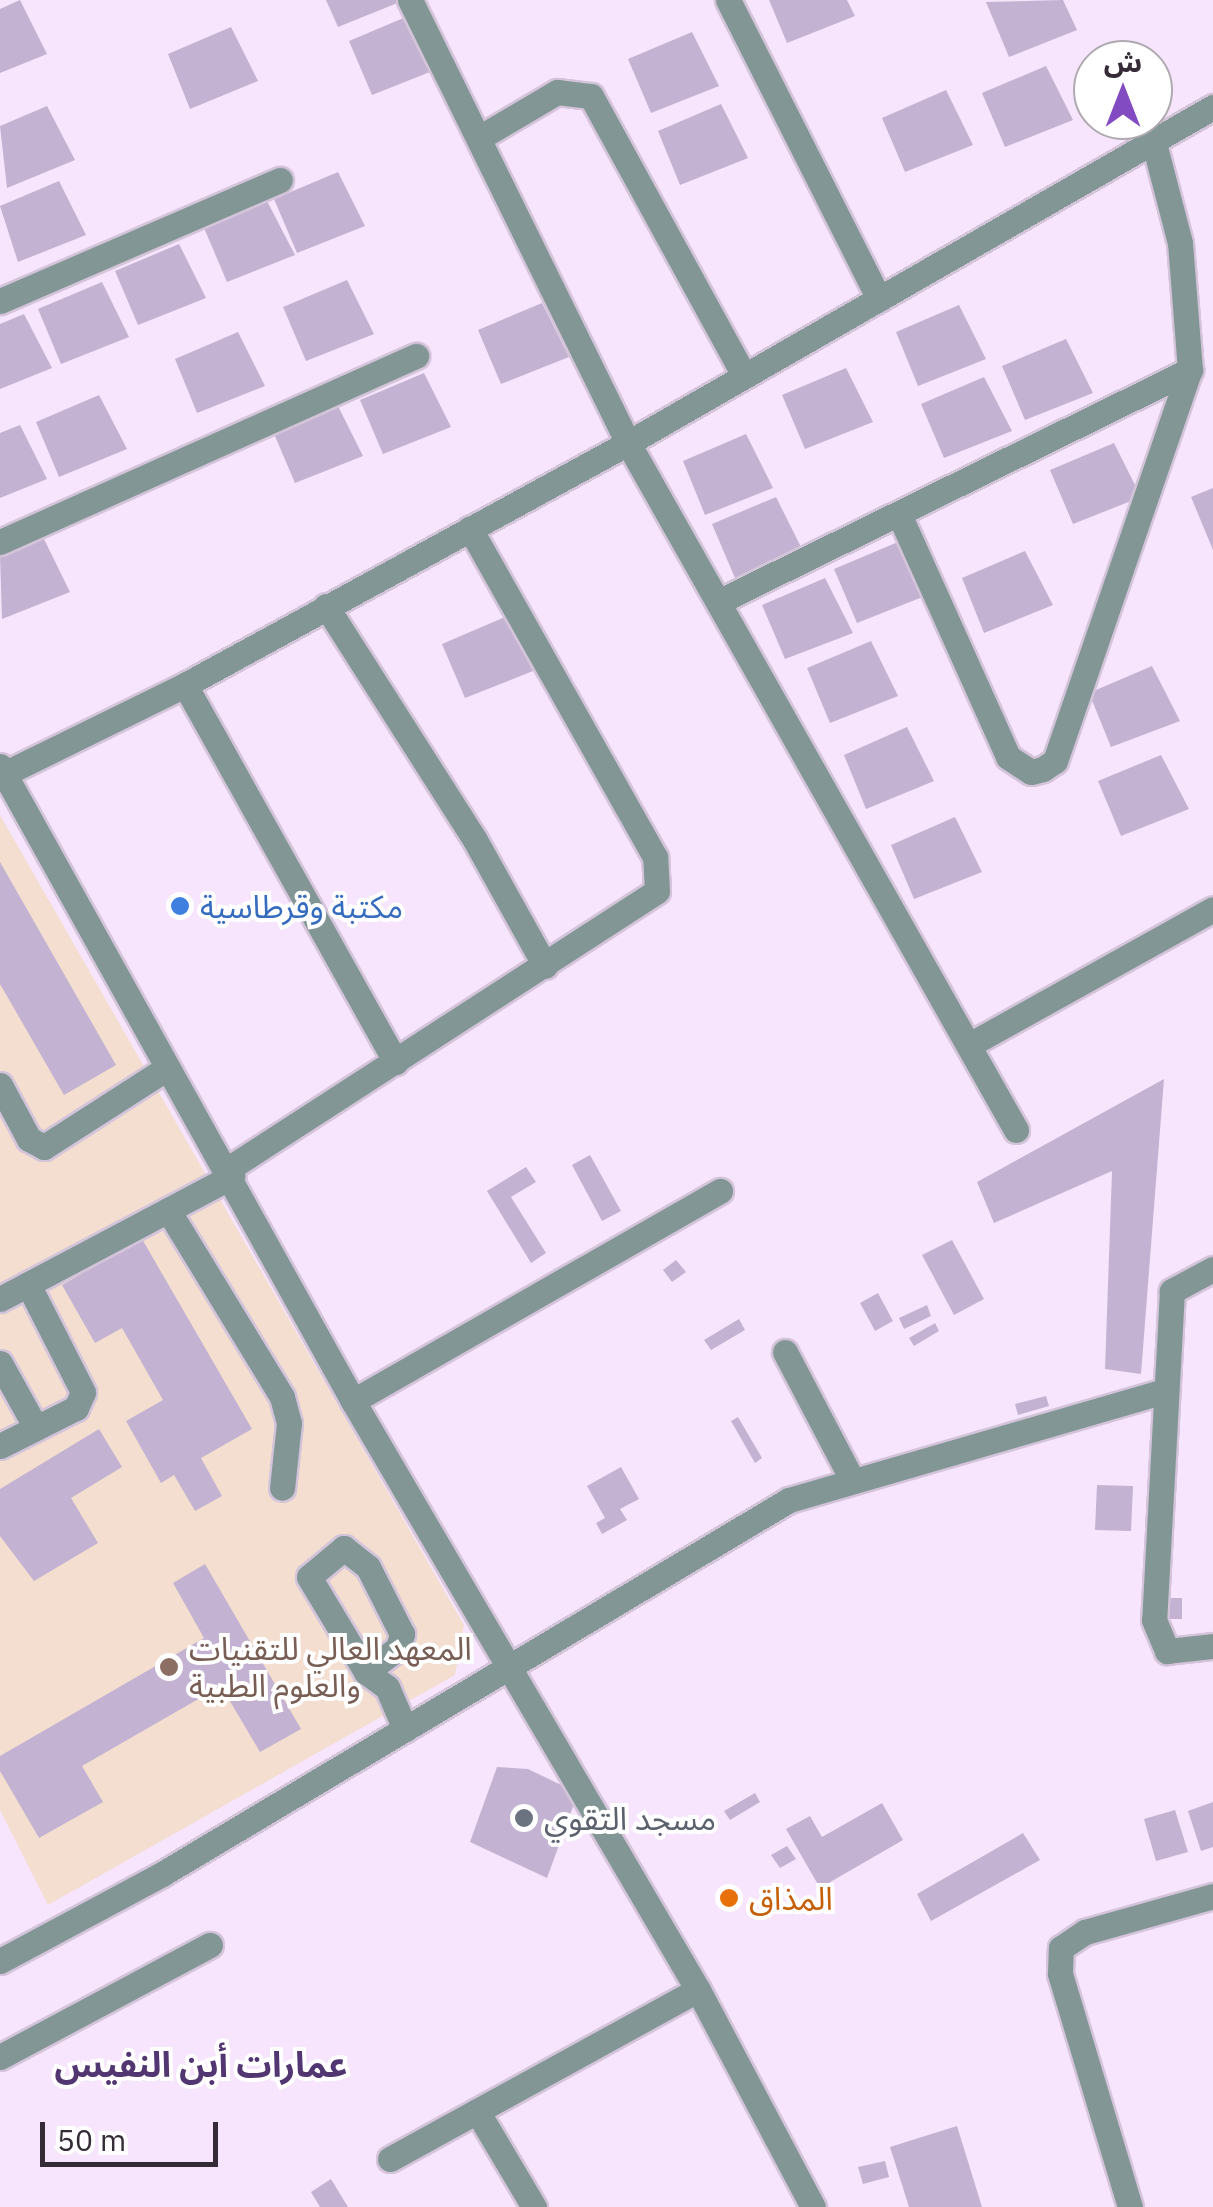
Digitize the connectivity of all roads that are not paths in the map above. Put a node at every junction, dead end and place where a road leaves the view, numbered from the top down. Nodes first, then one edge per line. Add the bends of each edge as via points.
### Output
1 (410, 0) edge
2 (728, 0) edge
3 (1213, 107) edge
4 (478, 138) junction
5 (1155, 147) junction
6 (280, 180) dead end
7 (879, 299) junction
8 (0, 301) edge
9 (416, 356) dead end
10 (1190, 370) junction
11 (744, 374) junction
12 (628, 443) junction
13 (899, 514) junction
14 (470, 529) junction
15 (0, 542) edge
16 (720, 601) junction
17 (326, 606) junction
18 (186, 685) junction
19 (4, 778) edge
20 (1213, 909) edge
21 (545, 966) junction
22 (969, 1045) junction
23 (396, 1062) junction
24 (166, 1068) junction
25 (0, 1086) edge
26 (1016, 1130) dead end
27 (230, 1172) junction
28 (720, 1191) dead end
29 (168, 1210) junction
30 (1213, 1269) edge
31 (28, 1284) junction
32 (0, 1299) edge
33 (785, 1352) dead end
34 (0, 1363) edge
35 (1165, 1392) junction
36 (353, 1401) junction
37 (36, 1428) junction
38 (0, 1446) edge
39 (850, 1476) junction
40 (282, 1488) dead end
41 (1213, 1646) edge
42 (511, 1666) junction
43 (366, 1672) junction
44 (405, 1729) junction
45 (1213, 1896) edge
46 (210, 1945) dead end
47 (0, 1961) edge
48 (698, 1990) junction
49 (0, 2058) edge
50 (477, 2112) junction
51 (390, 2159) dead end
52 (534, 2207) edge
53 (812, 2207) edge
54 (1130, 2207) edge

1 - 4 street
2 - 7 street
3 - 5 street
4 - 11 street via 557,92 591,96
4 - 12 street
5 - 7 street
5 - 10 street via 1180,244
6 - 8 street
7 - 11 street
9 - 15 street
10 - 13 street
10 - 13 street via 1055,761 1043,770 1031,772 1008,757
11 - 12 street
12 - 14 street
12 - 16 street
13 - 16 street
14 - 17 street
14 - 21 street via 566,690 658,874 646,903
16 - 22 street
17 - 18 street
17 - 21 street via 475,840
18 - 19 street
18 - 23 street
19 - 24 street
20 - 22 street
21 - 23 street
22 - 26 street
23 - 27 street
24 - 25 street via 44,1146 30,1140
24 - 27 street
27 - 29 street
27 - 36 street
28 - 36 street
29 - 31 street
29 - 40 street via 282,1398 289,1423
30 - 35 street via 1172,1291
31 - 32 street
31 - 37 street via 83,1392 76,1408
33 - 39 street
34 - 37 street
35 - 39 street
35 - 41 street via 1155,1637 1181,1654
36 - 42 street
37 - 38 street
39 - 42 street via 789,1500
42 - 44 street
42 - 48 street
43 - 43 street via 309,1577 344,1548 368,1567 402,1634 398,1648
43 - 44 street via 387,1687
44 - 47 street
45 - 54 street via 1085,1932 1061,1948 1060,1973
46 - 49 street
48 - 50 street
48 - 53 street
50 - 51 street
50 - 52 street

